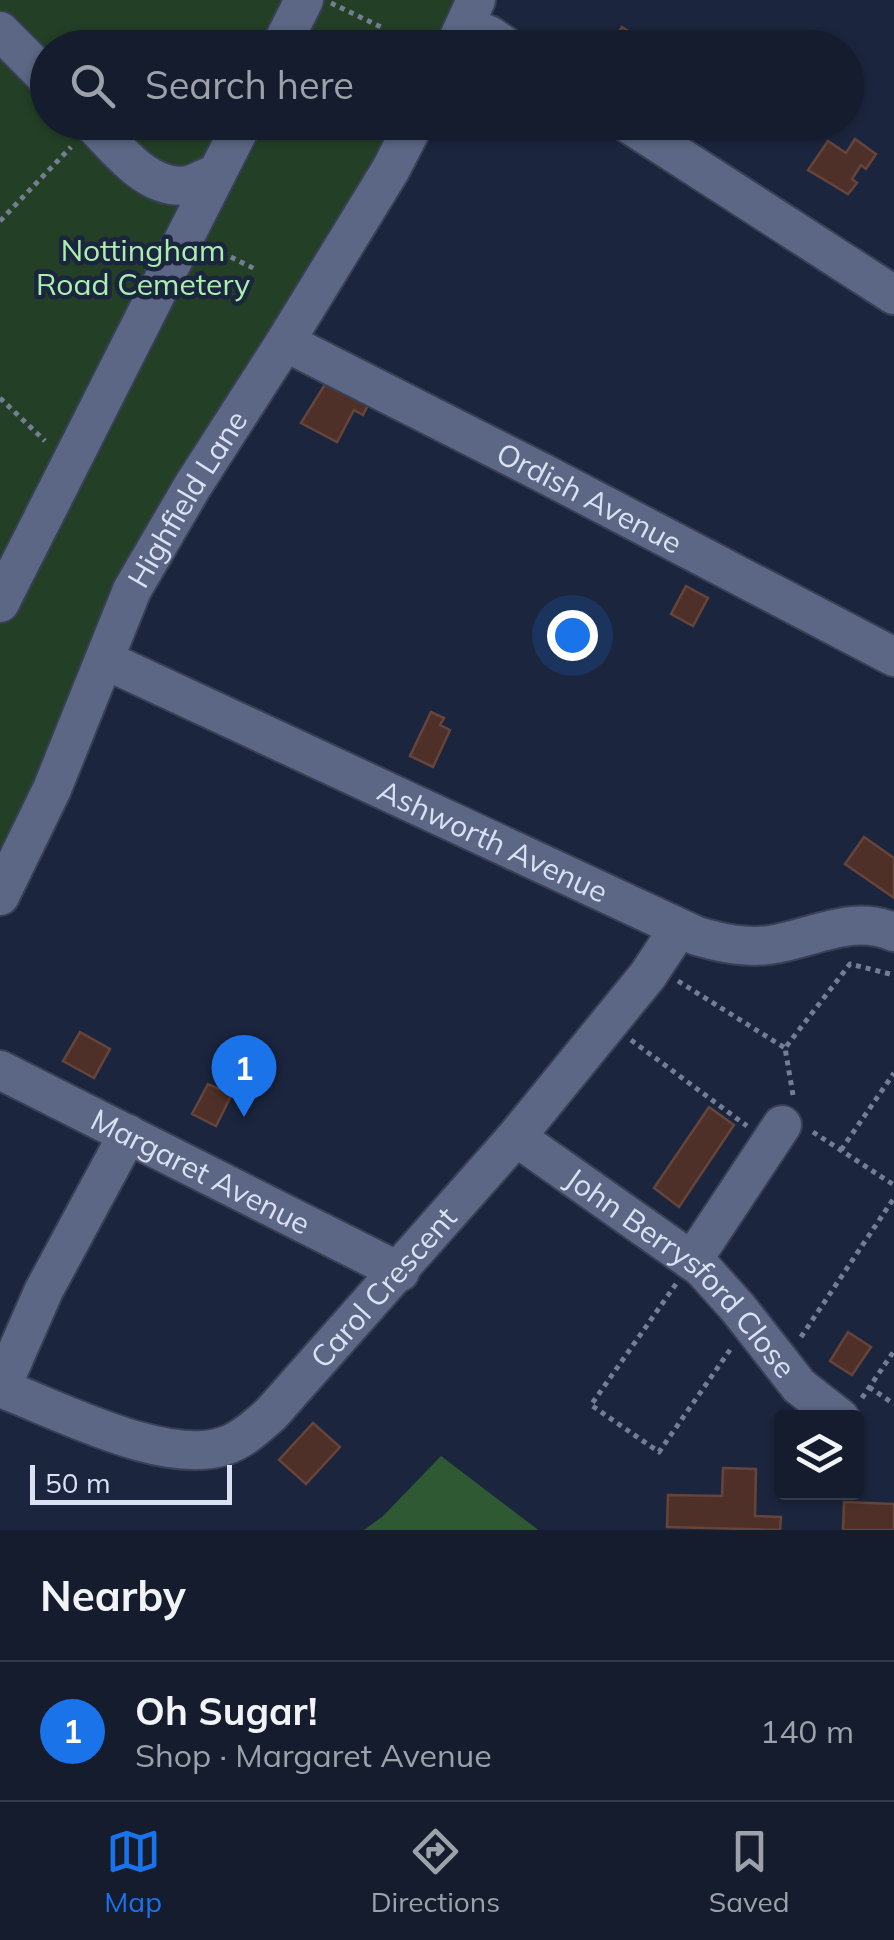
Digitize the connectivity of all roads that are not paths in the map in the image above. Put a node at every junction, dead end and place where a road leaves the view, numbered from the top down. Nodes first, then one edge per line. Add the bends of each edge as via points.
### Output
1 (304, 0) edge
2 (289, 30) edge
3 (0, 31) edge
4 (30, 61) edge
5 (110, 140) edge
6 (234, 140) edge
7 (406, 140) edge
8 (654, 140) edge
9 (218, 173) junction
10 (894, 295) edge
11 (285, 342) junction
12 (0, 603) edge
13 (894, 657) edge
14 (105, 660) junction
15 (0, 896) edge
16 (679, 928) junction
17 (894, 932) edge
18 (0, 1070) edge
19 (784, 1130) road end
20 (128, 1134) junction
21 (516, 1137) junction
22 (692, 1261) junction
23 (400, 1272) junction
24 (1, 1388) edge
25 (849, 1410) edge

1 - 2 street
3 - 4 street
5 - 9 street via 164,184 188,185
6 - 9 street
7 - 11 street, Highfield Lane
8 - 10 street
9 - 12 street
11 - 13 street, Ordish Avenue
11 - 14 street, Highfield Lane via 162,537
14 - 15 street, Highfield Lane
14 - 16 street, Ashworth Avenue
16 - 17 street, Ashworth Avenue via 743,946 844,925
16 - 21 street, Carol Crescent
18 - 20 street, Margaret Avenue
19 - 22 street
20 - 23 street, Margaret Avenue
20 - 24 street via 44,1290
21 - 22 street, John Berrysford Close
21 - 23 street, Carol Crescent
22 - 25 street, John Berrysford Close via 721,1286 799,1386
23 - 24 street, Carol Crescent via 271,1414 230,1445 188,1452 159,1448

